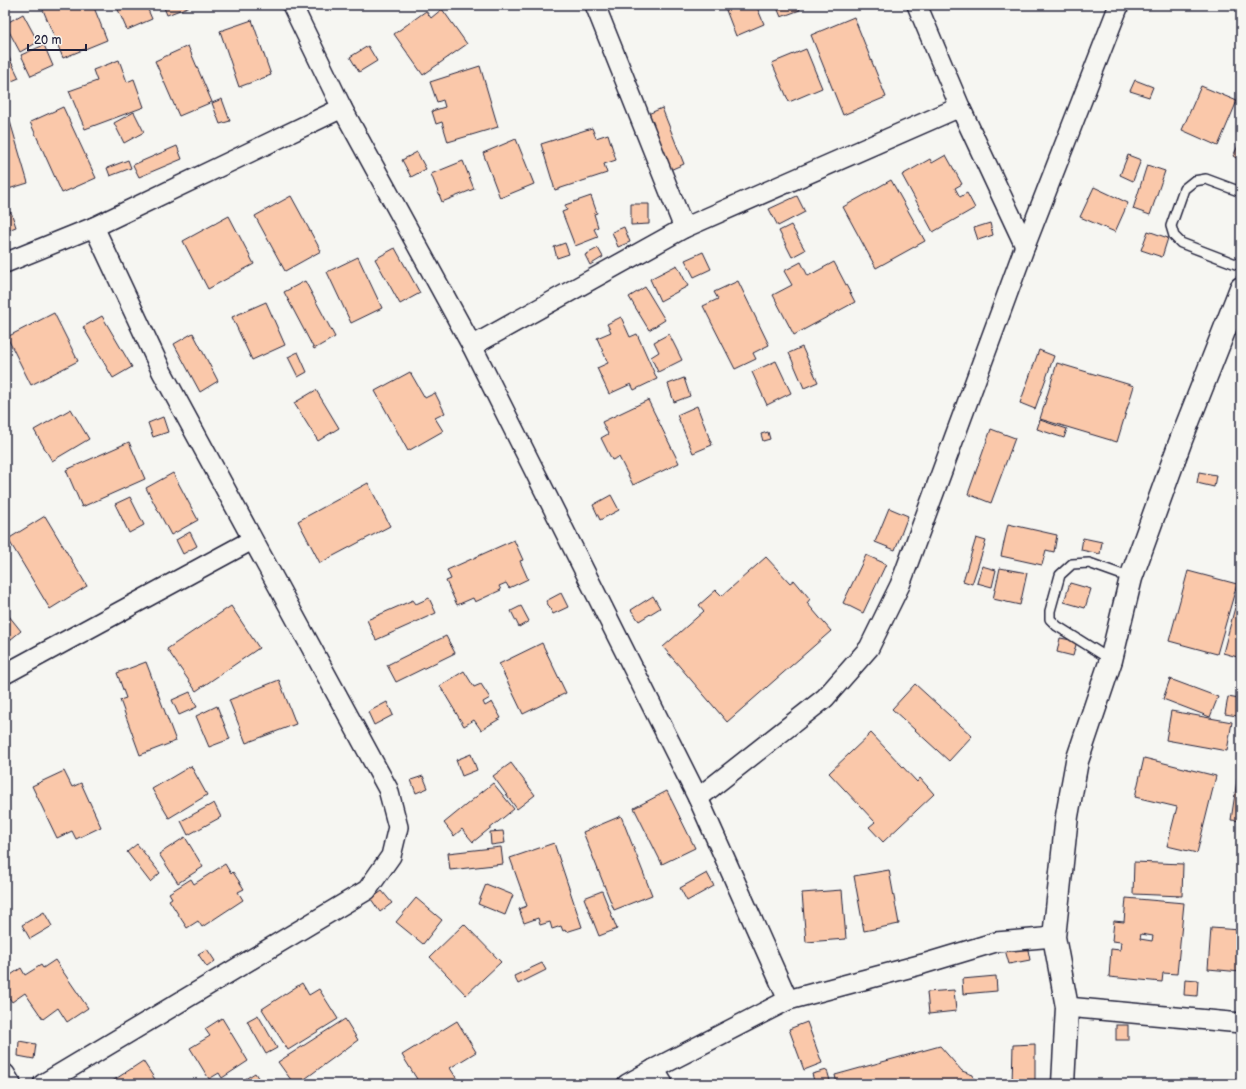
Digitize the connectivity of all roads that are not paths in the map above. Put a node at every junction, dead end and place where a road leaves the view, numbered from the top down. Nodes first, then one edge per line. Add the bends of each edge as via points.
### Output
1 (292, 5) edge
2 (595, 5) edge
3 (917, 5) edge
4 (1119, 5) edge
5 (960, 107) junction
6 (342, 108) junction
7 (1241, 192) edge
8 (94, 227) junction
9 (684, 228) junction
10 (1025, 246) junction
11 (5, 263) edge
12 (1241, 266) edge
13 (1241, 288) edge
14 (472, 346) junction
15 (252, 540) junction
16 (1131, 578) junction
17 (1111, 660) junction
18 (5, 674) edge
19 (698, 798) junction
20 (1054, 937) junction
21 (788, 1000) junction
22 (1067, 1007) junction
23 (1241, 1023) edge
24 (5, 1074) edge
25 (658, 1076) edge
26 (11, 1084) edge
27 (43, 1084) edge
28 (627, 1084) edge
29 (1063, 1084) edge

1 - 6 street
2 - 9 street
3 - 5 street
4 - 10 street
5 - 9 street
5 - 10 street
6 - 8 street
6 - 14 street
7 - 12 lane via 1206,179 1194,181 1184,189 1171,226 1174,236 1181,243
8 - 11 street
8 - 15 street via 162,372
9 - 14 street
10 - 19 street via 900,585 870,648 825,698
13 - 16 street
14 - 19 street
15 - 18 street
15 - 27 street via 388,789 398,827 391,856 366,890
16 - 17 street
16 - 17 lane via 1089,563 1072,564 1060,575 1050,612 1050,619 1057,626
17 - 20 street via 1077,761 1067,816
19 - 21 street
20 - 21 street via 996,942
20 - 22 street
21 - 25 street
22 - 23 street
22 - 29 street
24 - 26 street
25 - 28 street

